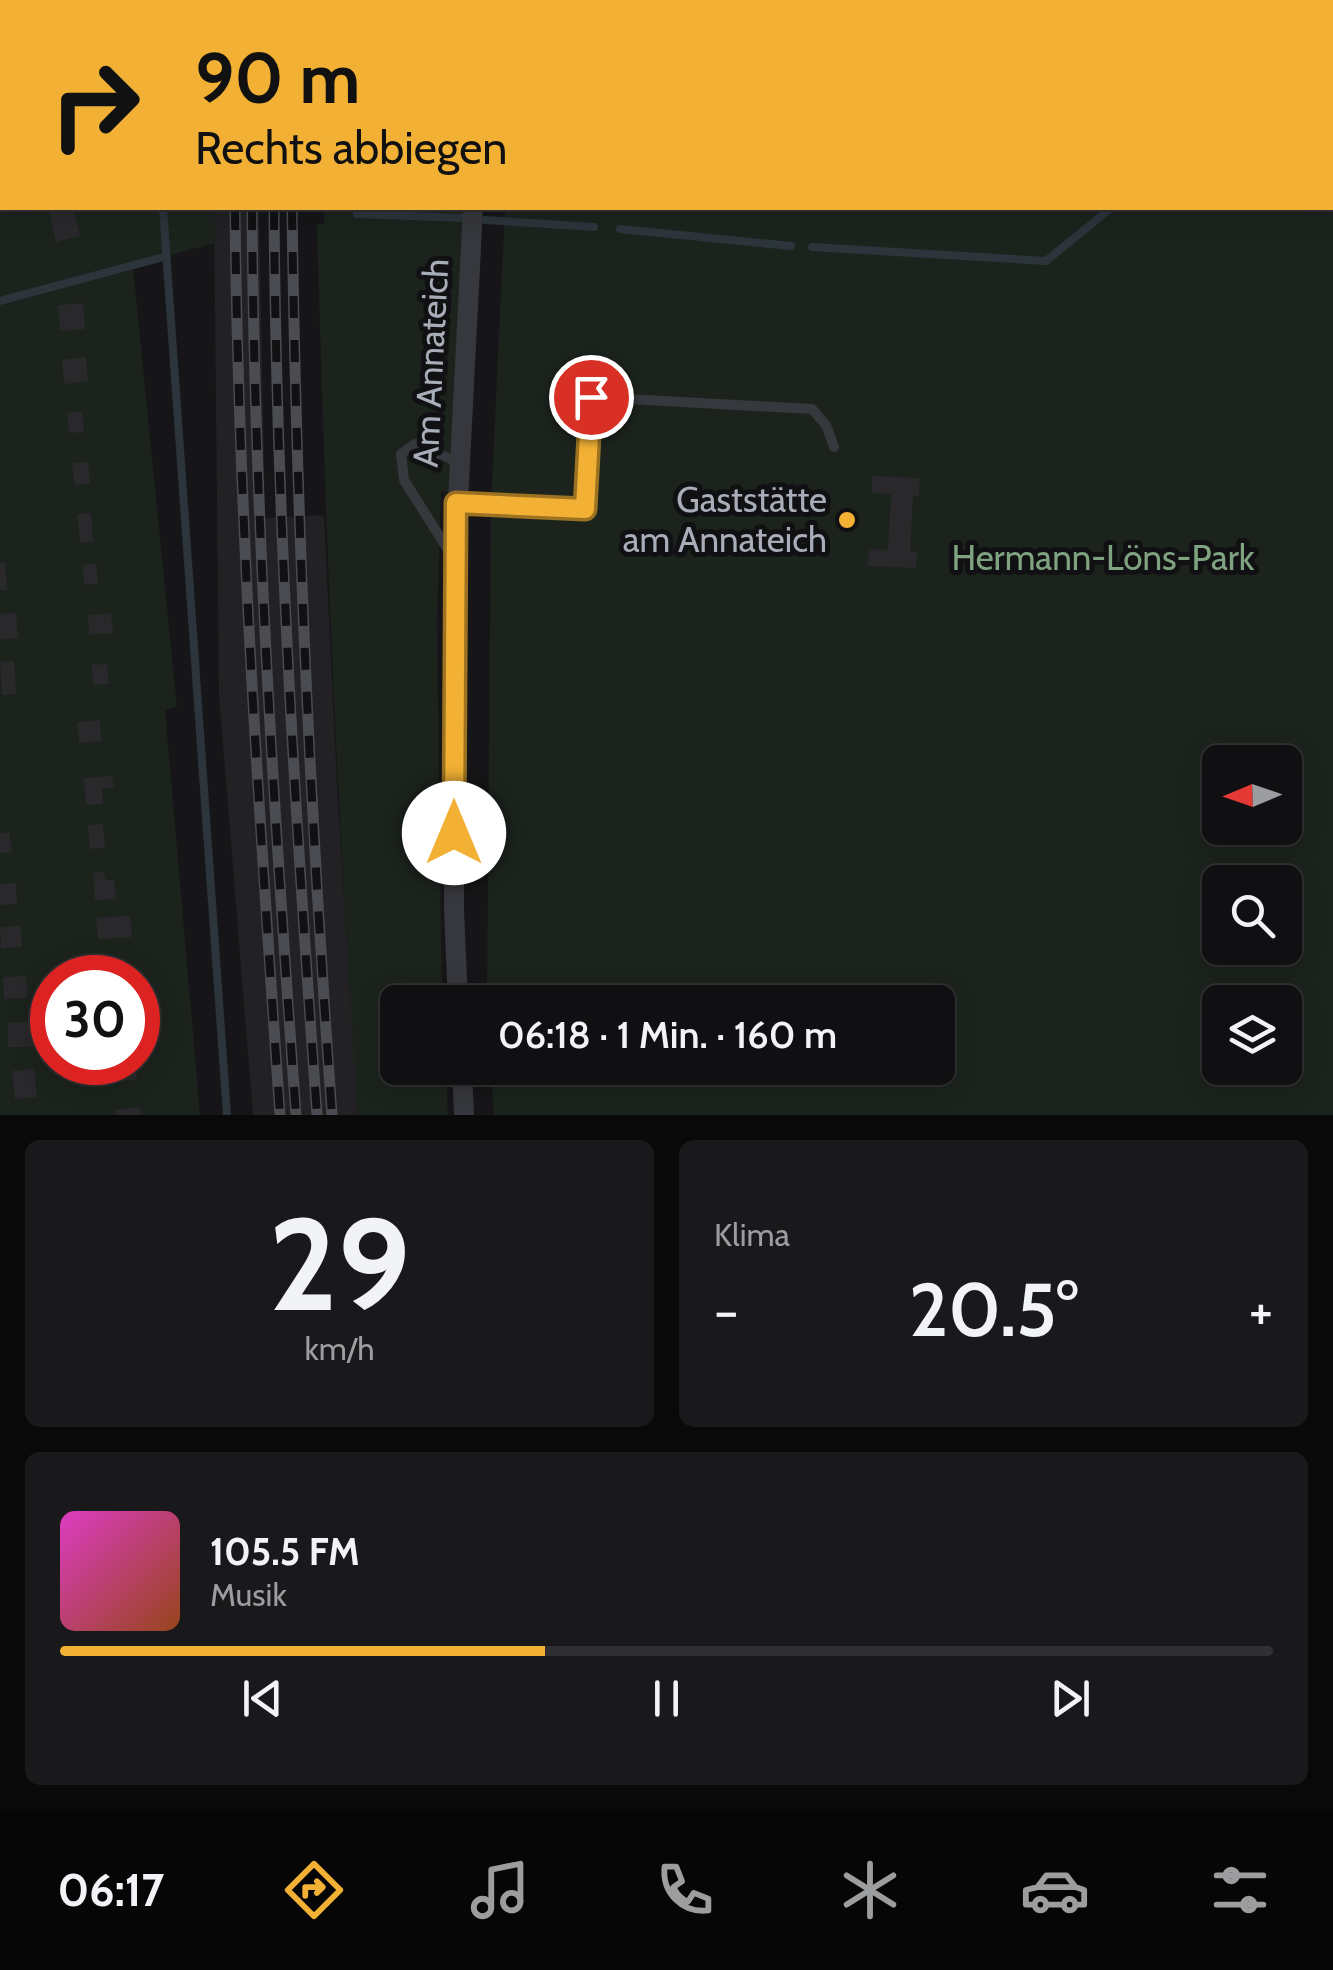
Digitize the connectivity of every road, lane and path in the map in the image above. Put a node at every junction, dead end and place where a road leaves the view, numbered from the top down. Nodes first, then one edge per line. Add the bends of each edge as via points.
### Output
1 (473, 210) edge
2 (834, 447) dead end
3 (458, 462) junction
4 (456, 503) junction
5 (455, 561) junction
6 (457, 985) edge
7 (463, 1085) edge
8 (464, 1115) edge

1 - 3 street, Am Annateich
2 - 4 lane via 812,409 591,397 585,509
3 - 4 street, Am Annateich
3 - 5 lane via 416,444 401,454 404,480
4 - 5 street, Am Annateich
5 - 6 street, Am Annateich
7 - 8 street

